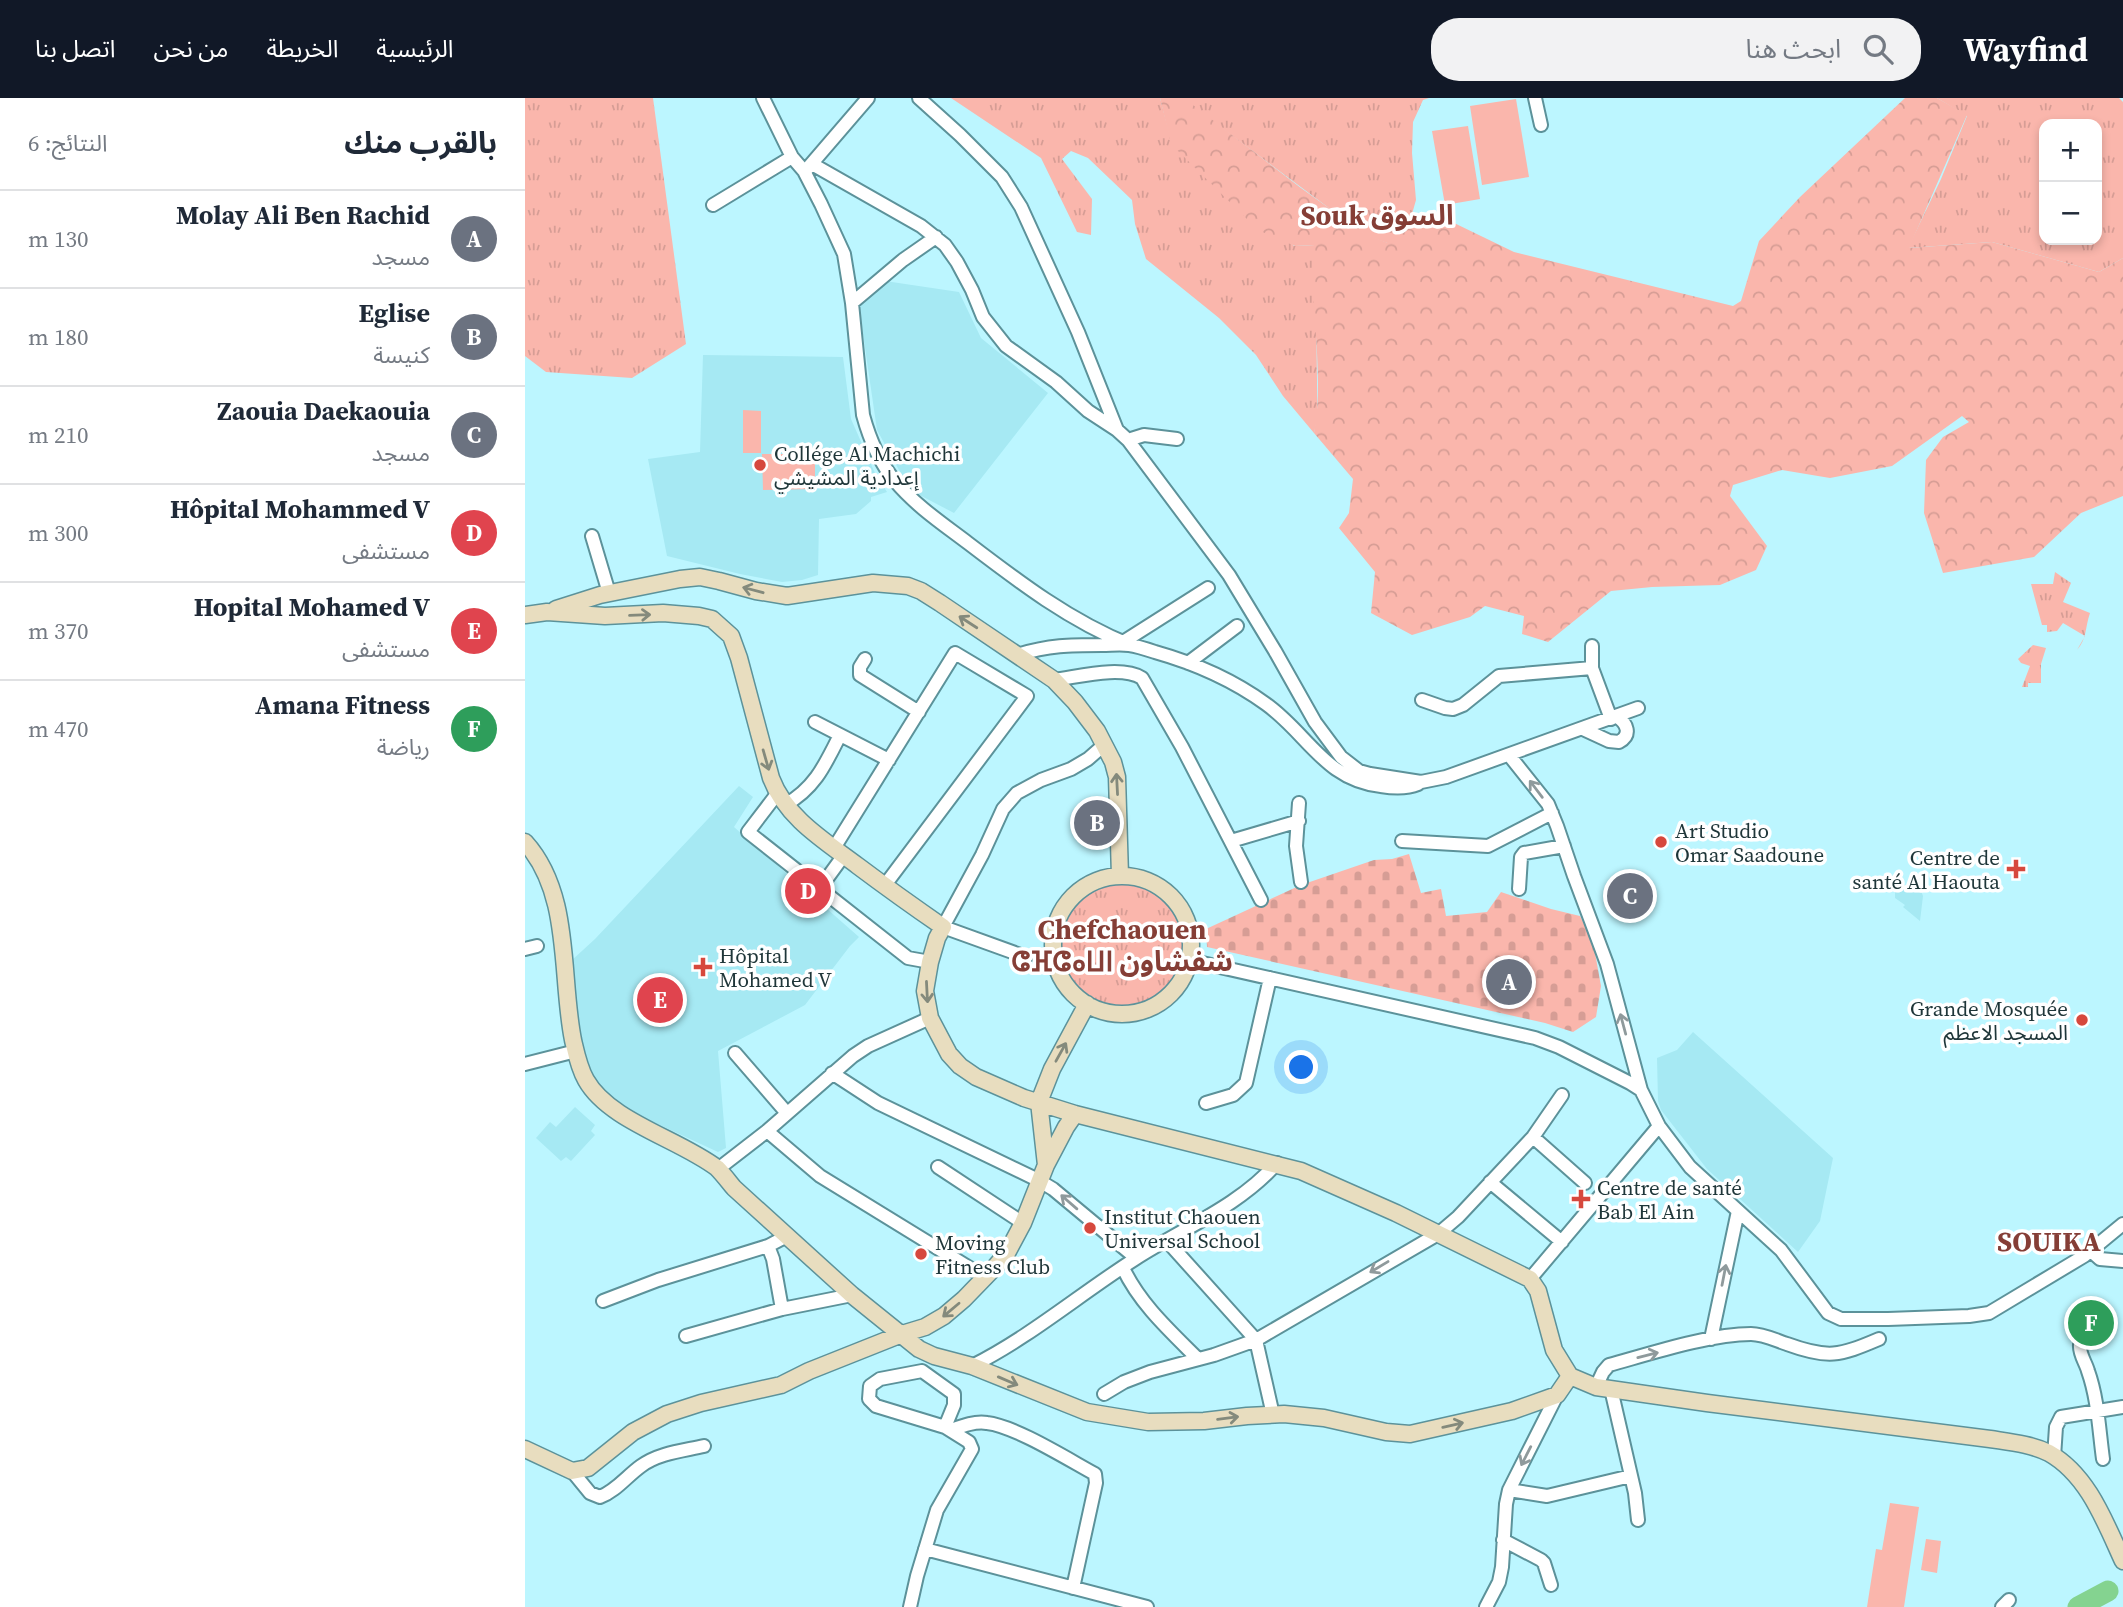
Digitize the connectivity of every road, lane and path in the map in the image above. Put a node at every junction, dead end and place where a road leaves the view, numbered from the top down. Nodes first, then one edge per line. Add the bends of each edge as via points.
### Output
1 (762, 98) edge
2 (868, 98) edge
3 (919, 98) edge
4 (1535, 98) edge
5 (1541, 125) dead end
6 (792, 157) junction
7 (808, 168) junction
8 (713, 205) dead end
9 (936, 237) junction
10 (852, 303) junction
11 (1117, 430) junction
12 (1177, 439) dead end
13 (1128, 440) junction
14 (592, 536) dead end
15 (1208, 588) dead end
16 (603, 594) junction
17 (547, 612) junction
18 (525, 615) edge
19 (605, 616) junction
20 (1237, 626) dead end
21 (1127, 643) junction
22 (1593, 646) dead end
23 (1017, 655) junction
24 (865, 659) dead end
25 (1188, 663) junction
26 (1592, 668) junction
27 (1054, 680) junction
28 (1422, 700) dead end
29 (1638, 708) dead end
30 (919, 712) junction
31 (1614, 718) junction
32 (815, 722) dead end
33 (1583, 729) junction
34 (840, 735) junction
35 (1104, 746) junction
36 (1509, 755) junction
37 (889, 760) junction
38 (1421, 782) junction
39 (781, 799) junction
40 (1299, 803) dead end
41 (1552, 813) junction
42 (1299, 821) junction
43 (1231, 841) junction
44 (1402, 841) dead end
45 (525, 842) edge
46 (1564, 846) junction
47 (839, 851) junction
48 (1120, 876) junction
49 (1301, 882) dead end
50 (885, 885) junction
51 (820, 888) junction
52 (1519, 889) dead end
53 (1261, 900) dead end
54 (943, 927) junction
55 (1026, 957) dead end
56 (1189, 960) junction
57 (930, 962) junction
58 (1270, 978) junction
59 (1087, 1004) junction
60 (930, 1018) junction
61 (576, 1051) junction
62 (735, 1053) dead end
63 (525, 1064) edge
64 (832, 1073) junction
65 (1640, 1090) junction
66 (1562, 1095) dead end
67 (1039, 1102) junction
68 (1206, 1103) dead end
69 (786, 1112) junction
70 (1075, 1114) junction
71 (1660, 1126) junction
72 (767, 1131) junction
73 (1533, 1138) junction
74 (1277, 1163) junction
75 (938, 1167) dead end
76 (718, 1169) junction
77 (1042, 1172) junction
78 (1490, 1182) junction
79 (1585, 1183) dead end
80 (1738, 1211) junction
81 (1023, 1223) junction
82 (2123, 1224) edge
83 (1438, 1234) junction
84 (787, 1236) junction
85 (1167, 1241) junction
86 (1562, 1242) junction
87 (768, 1246) junction
88 (2091, 1251) junction
89 (1136, 1258) junction
90 (2123, 1261) edge
91 (1123, 1268) junction
92 (986, 1278) junction
93 (1530, 1279) junction
94 (852, 1295) junction
95 (603, 1301) dead end
96 (782, 1309) junction
97 (2102, 1323) dead end
98 (902, 1334) junction
99 (686, 1336) dead end
100 (1711, 1339) junction
101 (1879, 1339) dead end
102 (1256, 1340) junction
103 (1198, 1359) junction
104 (972, 1366) junction
105 (1570, 1376) junction
106 (1604, 1388) junction
107 (1104, 1394) dead end
108 (1557, 1395) junction
109 (2123, 1407) edge
110 (2097, 1411) junction
111 (1273, 1415) junction
112 (948, 1428) junction
113 (704, 1446) dead end
114 (525, 1449) edge
115 (2055, 1457) junction
116 (2103, 1458) dead end
117 (572, 1471) junction
118 (1631, 1476) junction
119 (1509, 1490) junction
120 (1639, 1520) dead end
121 (1503, 1540) junction
122 (925, 1549) junction
123 (2122, 1559) edge
124 (1551, 1586) dead end
125 (1073, 1588) junction
126 (910, 1607) edge
127 (1147, 1607) edge
128 (1486, 1607) edge

1 - 6 street
2 - 7 street
3 - 11 street via 1002,177 1021,207
4 - 5 street
6 - 7 street
6 - 8 street
7 - 9 street
7 - 10 street via 844,254
9 - 10 street
9 - 11 street via 957,262 983,317 1006,346
10 - 21 street via 863,415 893,479 914,502 1037,594 1077,620
11 - 13 street
12 - 13 street via 1144,435
13 - 38 street via 1229,575 1315,722 1341,757 1359,771
14 - 16 street
15 - 21 street
16 - 17 street
16 - 19 street via 595,607
23 -> 16 street via 921,591 893,584 787,596 700,578
17 - 18 street
17 - 19 street
19 -> 39 street via 699,615 723,628 739,658
20 - 25 street
21 - 23 street via 1056,645
21 - 25 street
22 - 26 street
23 - 27 street
24 - 30 street via 860,675
25 - 38 street via 1267,705 1343,775 1388,787
26 - 28 street via 1499,676 1453,709
26 - 31 street
27 - 35 street
27 - 43 street via 1115,672 1142,678
29 - 31 street
30 - 37 street
30 - 50 street via 955,653 1027,696
31 - 33 street
31 - 33 street via 1627,728 1619,742
32 - 34 street
33 - 36 street
34 - 37 street
34 - 39 street via 805,792
48 -> 35 street via 1117,776
35 - 54 street via 1071,769 1017,793 1003,808
36 - 38 street
41 -> 36 street
37 - 47 street
39 - 47 street via 810,830
39 - 51 street via 748,832
40 - 42 street
41 - 44 street via 1488,846
41 - 46 street
42 - 43 street
42 - 49 street via 1296,846
43 - 53 street
45 - 61 street via 550,881 561,928
46 - 52 street via 1524,853
65 -> 46 street via 1607,964
47 - 50 street
47 - 51 street
48 - 56 street via 1148,881 1171,897 1187,921
48 - 59 street via 1095,882 1073,896 1055,930 1056,967 1068,988
50 - 54 street
51 - 57 street via 908,958
54 - 55 street
54 - 57 street
56 - 58 street
56 - 59 street via 1171,993 1146,1009 1116,1013
57 -> 60 street via 925,991
58 - 65 street via 1535,1038
58 - 68 street via 1246,1083 1233,1095
67 -> 59 street
60 - 64 street via 868,1046
60 - 67 street via 960,1066
61 - 63 street
61 - 76 street via 585,1079 597,1096
62 - 69 street
64 - 69 street
64 - 77 street via 878,1103
65 - 71 street
66 - 73 street
67 - 70 street
67 - 77 street
69 - 72 street
70 - 74 street
70 - 77 street
71 - 80 street via 1690,1167
71 - 86 street
72 - 76 street
72 - 92 street via 820,1176
73 - 78 street
73 - 79 street
74 - 83 street via 1346,1189
74 - 85 street via 1249,1190
75 - 81 street
76 - 84 street
77 - 81 street
89 -> 77 street via 1053,1189
78 - 83 street
78 - 86 street
80 - 88 street via 1781,1250 1828,1313 1841,1319 1989,1313
100 -> 80 street
81 - 92 street
82 - 88 street
83 - 93 street
83 -> 102 street
84 - 87 street
84 - 94 street
85 - 89 street
85 - 102 street
86 - 93 street
87 - 95 street
87 - 96 street
88 - 90 street via 2100,1259
89 - 91 street
91 - 103 street via 1142,1300
91 - 104 street
92 -> 98 street via 935,1322
93 - 105 street via 1538,1290 1554,1350
94 - 96 street
94 - 98 street
96 - 99 street
97 - 110 street via 2080,1345
98 - 104 street via 934,1356
98 - 117 street via 781,1385 667,1415 633,1432 588,1468
100 - 101 street via 1751,1334 1829,1355
106 -> 100 street via 1603,1372 1609,1365
102 - 103 street
102 - 111 street
103 - 107 street via 1150,1372
104 -> 111 street via 1087,1412 1148,1422
105 - 106 street
105 - 108 street
106 - 115 street via 1990,1439 2031,1446
106 - 118 street
111 -> 108 street via 1324,1418 1409,1434 1512,1411
108 -> 119 street
109 - 110 street
110 - 115 street via 2059,1419
110 - 116 street
112 - 112 street via 954,1394 922,1371 880,1379 870,1386 869,1399 876,1406
112 - 122 street via 972,1449 937,1510
112 - 125 street via 986,1422 1005,1427 1095,1474
113 - 117 street via 661,1455 600,1497 590,1493
114 - 117 street
115 - 123 street via 2089,1492
118 - 119 street via 1547,1496
118 - 120 street
119 - 121 street
121 - 124 street via 1541,1560
121 - 128 street via 1499,1581
122 - 125 street
122 - 126 street
125 - 127 street

